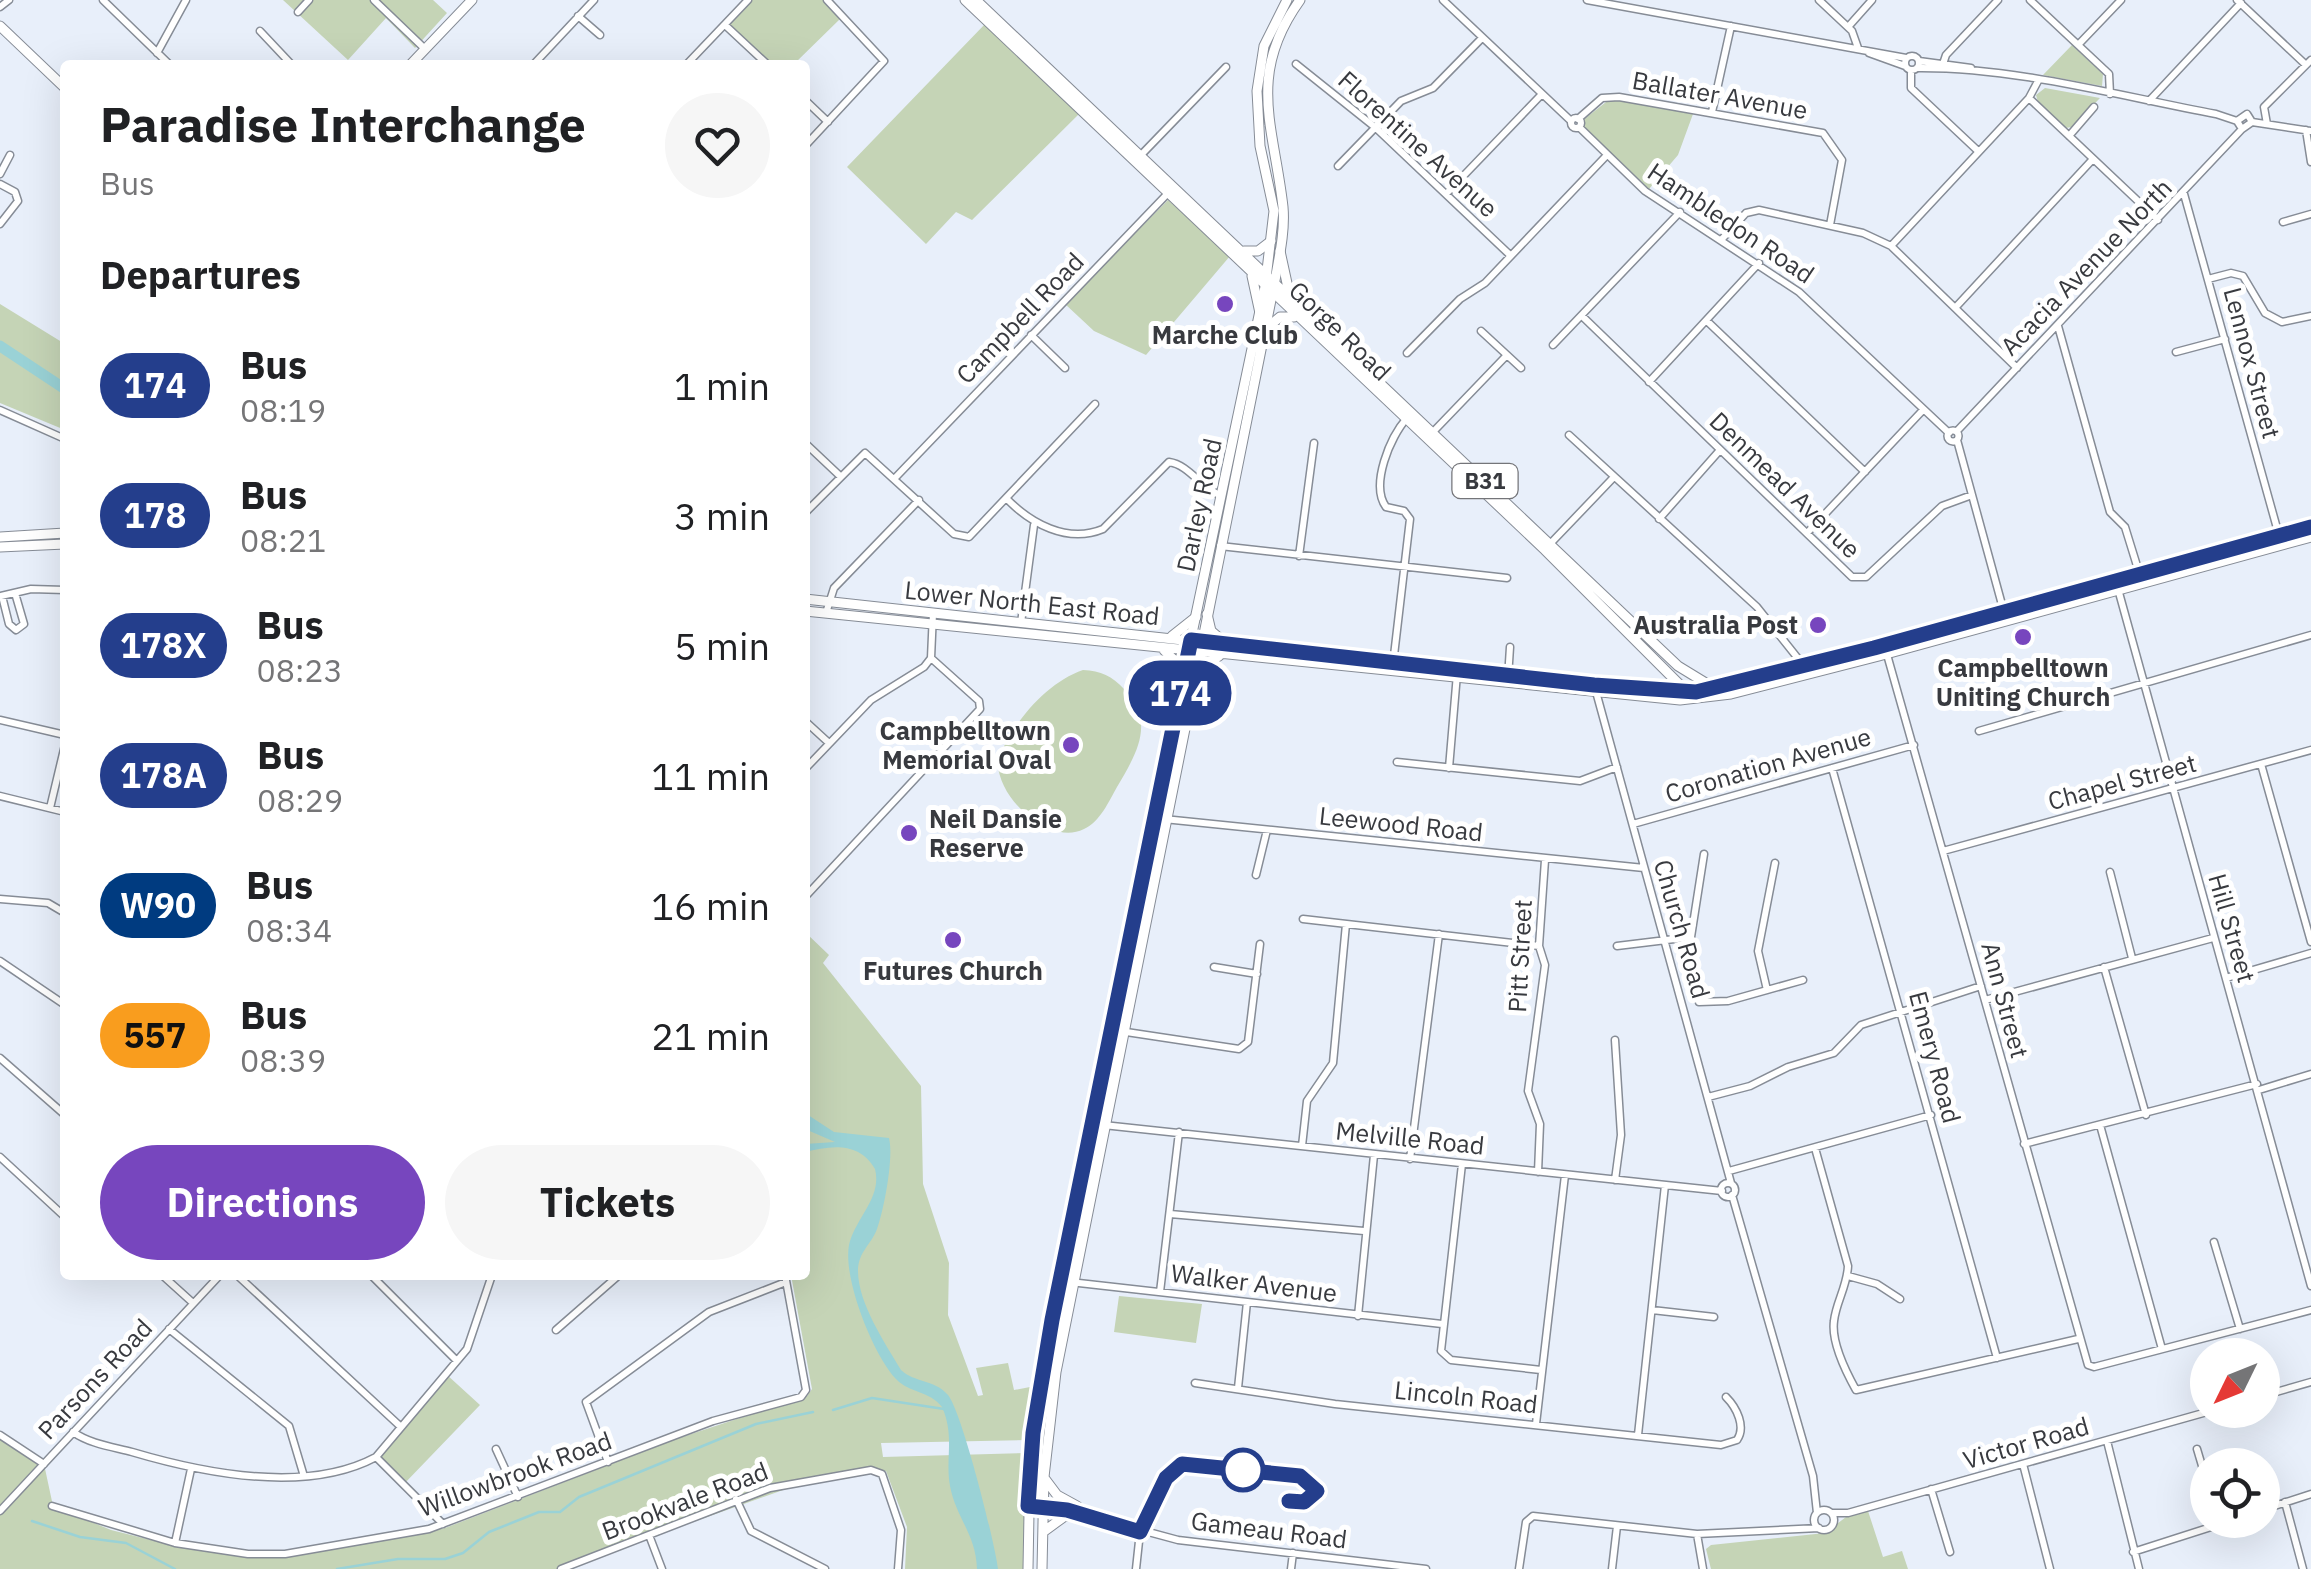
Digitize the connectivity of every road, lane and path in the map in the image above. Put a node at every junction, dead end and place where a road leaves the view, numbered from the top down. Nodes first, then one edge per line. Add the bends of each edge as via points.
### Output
1 (9, 0) edge
2 (103, 0) edge
3 (186, 0) edge
4 (309, 0) edge
5 (374, 0) edge
6 (472, 0) edge
7 (594, 0) edge
8 (748, 0) edge
9 (827, 0) edge
10 (965, 0) edge
11 (976, 0) edge
12 (1288, 0) edge
13 (1300, 0) edge
14 (1443, 0) edge
15 (1587, 0) edge
16 (1819, 0) edge
17 (1872, 0) edge
18 (1998, 0) edge
19 (2030, 0) edge
20 (2120, 0) edge
21 (2239, 2) edge
22 (1626, 3) edge
23 (0, 7) edge
24 (298, 12) dead end
25 (578, 16) junction
26 (725, 24) junction
27 (0, 26) edge
28 (1730, 26) junction
29 (1848, 26) junction
30 (260, 31) dead end
31 (600, 35) dead end
32 (1482, 38) junction
33 (2078, 44) junction
34 (426, 49) junction
35 (1859, 49) junction
36 (157, 53) junction
37 (165, 60) edge
38 (287, 60) edge
39 (415, 60) edge
40 (538, 60) edge
41 (691, 60) edge
42 (763, 60) edge
43 (2308, 63) edge
44 (1296, 64) dead end
45 (1942, 64) junction
46 (1912, 65) junction
47 (1226, 66) dead end
48 (1049, 74) junction
49 (2038, 81) junction
50 (60, 83) edge
51 (1542, 94) junction
52 (2110, 94) junction
53 (2029, 98) junction
54 (2149, 102) junction
55 (810, 105) edge
56 (1090, 107) junction
57 (2094, 107) dead end
58 (1712, 112) junction
59 (1091, 120) junction
60 (2237, 120) junction
61 (828, 122) junction
62 (1576, 122) junction
63 (2252, 122) junction
64 (2267, 124) junction
65 (1376, 128) junction
66 (2242, 129) junction
67 (2308, 130) edge
68 (2069, 136) junction
69 (810, 141) edge
70 (1978, 151) junction
71 (10, 155) dead end
72 (1607, 156) junction
73 (1138, 158) junction
74 (2093, 159) junction
75 (2311, 162) edge
76 (1338, 166) dead end
77 (0, 174) edge
78 (0, 184) edge
79 (1170, 190) junction
80 (2183, 193) junction
81 (1446, 194) junction
82 (1680, 212) junction
83 (2311, 214) edge
84 (2158, 220) junction
85 (2283, 222) dead end
86 (0, 224) edge
87 (1830, 225) junction
88 (1722, 239) junction
89 (1271, 241) junction
90 (1891, 246) junction
91 (1237, 247) junction
92 (1280, 251) junction
93 (1511, 256) junction
94 (1759, 263) junction
95 (1251, 274) junction
96 (1266, 275) junction
97 (2208, 279) junction
98 (1271, 288) junction
99 (1290, 298) junction
100 (1955, 308) junction
101 (1260, 313) junction
102 (1582, 316) junction
103 (2311, 316) edge
104 (1300, 321) junction
105 (1708, 322) junction
106 (2058, 325) junction
107 (1268, 327) junction
108 (1481, 331) dead end
109 (1031, 336) junction
110 (2225, 339) junction
111 (1554, 345) dead end
112 (1407, 352) dead end
113 (2176, 352) dead end
114 (1507, 355) junction
115 (1065, 368) dead end
116 (1521, 368) dead end
117 (2017, 368) junction
118 (1649, 382) junction
119 (1095, 404) dead end
120 (0, 410) edge
121 (1923, 410) junction
122 (1408, 416) junction
123 (1432, 433) junction
124 (1570, 435) dead end
125 (1954, 435) junction
126 (60, 437) edge
127 (1314, 443) dead end
128 (810, 448) edge
129 (1720, 450) junction
130 (1864, 472) junction
131 (840, 476) junction
132 (895, 478) junction
133 (1614, 478) junction
134 (1972, 495) junction
135 (1227, 497) junction
136 (1006, 498) junction
137 (919, 500) junction
138 (810, 508) edge
139 (1658, 520) junction
140 (1034, 525) junction
141 (2311, 527) edge
142 (60, 533) edge
143 (1807, 533) junction
144 (0, 536) edge
145 (2311, 537) edge
146 (2280, 540) junction
147 (60, 544) edge
148 (0, 546) edge
149 (1216, 546) junction
150 (1548, 546) junction
151 (1299, 556) junction
152 (1405, 566) junction
153 (1506, 578) dead end
154 (2141, 578) junction
155 (839, 583) junction
156 (2117, 585) junction
157 (60, 589) edge
158 (15, 593) junction
159 (1, 597) edge
160 (810, 602) edge
161 (845, 604) junction
162 (826, 608) junction
163 (810, 610) edge
164 (1208, 614) junction
165 (2005, 616) junction
166 (1196, 617) junction
167 (932, 619) junction
168 (1021, 623) junction
169 (2311, 635) edge
170 (1165, 637) junction
171 (1195, 646) junction
172 (1510, 647) dead end
173 (1156, 648) junction
174 (1886, 649) junction
175 (1227, 650) junction
176 (931, 658) junction
177 (1393, 666) junction
178 (1678, 666) junction
179 (1804, 666) junction
180 (1458, 673) junction
181 (1194, 679) junction
182 (1508, 679) junction
183 (1182, 683) junction
184 (2144, 686) junction
185 (1716, 688) junction
186 (1595, 689) junction
187 (1688, 696) junction
188 (0, 720) edge
189 (810, 726) edge
190 (1978, 732) dead end
191 (60, 734) edge
192 (829, 743) junction
193 (1914, 745) junction
194 (2311, 750) edge
195 (1397, 762) dead end
196 (810, 764) edge
197 (2261, 764) junction
198 (60, 766) edge
199 (1617, 767) junction
200 (1448, 768) junction
201 (1832, 768) junction
202 (2172, 788) junction
203 (0, 796) edge
204 (50, 808) junction
205 (60, 811) edge
206 (1153, 818) junction
207 (1166, 819) junction
208 (1633, 824) junction
209 (1267, 830) junction
210 (1944, 852) junction
211 (1704, 854) dead end
212 (1545, 860) junction
213 (1775, 863) dead end
214 (1644, 868) junction
215 (2110, 872) dead end
216 (1256, 876) dead end
217 (810, 892) edge
218 (0, 899) edge
219 (60, 910) edge
220 (1304, 919) dead end
221 (1346, 924) junction
222 (1439, 934) junction
223 (1691, 937) junction
224 (2212, 938) junction
225 (1665, 940) junction
226 (2311, 942) edge
227 (1260, 944) dead end
228 (1540, 946) junction
229 (1617, 946) dead end
230 (2311, 953) edge
231 (2132, 958) junction
232 (0, 961) edge
233 (2104, 966) junction
234 (1214, 967) dead end
235 (1256, 974) junction
236 (2226, 978) junction
237 (1803, 980) dead end
238 (1981, 986) junction
239 (1767, 990) junction
240 (1984, 1000) junction
241 (60, 1002) edge
242 (1902, 1012) junction
243 (1113, 1030) junction
244 (1125, 1032) junction
245 (1615, 1040) dead end
246 (0, 1058) edge
247 (2311, 1074) edge
248 (2258, 1087) junction
249 (1708, 1097) junction
250 (60, 1110) edge
251 (2146, 1115) junction
252 (1930, 1116) junction
253 (1094, 1124) junction
254 (1106, 1124) junction
255 (2100, 1125) junction
256 (1179, 1132) junction
257 (2024, 1144) junction
258 (1302, 1146) junction
259 (1814, 1148) junction
260 (1374, 1154) junction
261 (0, 1157) edge
262 (1410, 1158) junction
263 (1462, 1164) junction
264 (1729, 1171) junction
265 (1538, 1172) junction
266 (1565, 1175) junction
267 (1615, 1180) junction
268 (1731, 1183) junction
269 (1666, 1185) junction
270 (1722, 1190) junction
271 (1732, 1196) junction
272 (60, 1211) edge
273 (1170, 1214) junction
274 (1364, 1230) junction
275 (2214, 1242) dead end
276 (2307, 1257) edge
277 (1848, 1276) junction
278 (168, 1280) edge
279 (215, 1280) edge
280 (242, 1280) edge
281 (378, 1280) edge
282 (490, 1280) edge
283 (613, 1280) edge
284 (781, 1280) edge
285 (785, 1280) edge
286 (1060, 1281) junction
287 (1074, 1283) junction
288 (2311, 1286) edge
289 (1160, 1292) junction
290 (1900, 1299) dead end
291 (1247, 1302) junction
292 (193, 1303) junction
293 (1652, 1310) junction
294 (2311, 1310) edge
295 (1358, 1316) junction
296 (1714, 1317) dead end
297 (1442, 1324) junction
298 (169, 1329) junction
299 (2240, 1329) junction
300 (556, 1330) dead end
301 (2078, 1338) junction
302 (2162, 1350) junction
303 (1997, 1358) junction
304 (457, 1361) junction
305 (1541, 1370) junction
306 (2311, 1382) edge
307 (1196, 1383) dead end
308 (1238, 1388) junction
309 (2280, 1391) edge
310 (1726, 1397) dead end
311 (2190, 1417) edge
312 (1536, 1424) junction
313 (402, 1426) junction
314 (74, 1432) junction
315 (0, 1435) edge
316 (1638, 1435) junction
317 (2107, 1441) junction
318 (496, 1448) dead end
319 (376, 1457) junction
320 (608, 1462) junction
321 (44, 1464) junction
322 (2024, 1464) junction
323 (191, 1469) junction
324 (303, 1474) junction
325 (1044, 1477) junction
326 (1932, 1489) junction
327 (2311, 1494) edge
328 (1818, 1496) junction
329 (518, 1497) junction
330 (736, 1500) junction
331 (2284, 1502) junction
332 (2280, 1503) edge
333 (52, 1506) dead end
334 (1028, 1506) junction
335 (1043, 1506) junction
336 (1077, 1506) junction
337 (0, 1511) edge
338 (1829, 1512) junction
339 (1848, 1513) junction
340 (1087, 1515) junction
341 (1816, 1515) junction
342 (1110, 1521) junction
343 (1833, 1523) junction
344 (443, 1524) junction
345 (1617, 1525) junction
346 (1800, 1526) junction
347 (1819, 1528) junction
348 (1043, 1532) junction
349 (1140, 1532) junction
350 (2190, 1532) edge
351 (1697, 1534) junction
352 (649, 1535) junction
353 (175, 1543) junction
354 (1950, 1552) dead end
355 (2134, 1552) junction
356 (1293, 1553) junction
357 (562, 1569) edge
358 (662, 1569) edge
359 (825, 1569) edge
360 (898, 1569) edge
361 (1028, 1569) edge
362 (1042, 1569) edge
363 (1136, 1569) edge
364 (1291, 1569) edge
365 (1426, 1569) edge
366 (1519, 1569) edge
367 (1612, 1569) edge
368 (1704, 1569) edge
369 (2050, 1569) edge
370 (2138, 1569) edge
371 (2303, 1569) edge

1 - 23 street
2 - 36 street
3 - 36 street
4 - 24 street
5 - 34 street
6 - 34 main road
7 - 25 street
8 - 26 street
9 - 61 street via 884,61
10 - 48 main road, Gorge Road / B31
11 - 48 main road, Gorge Road / B31
12 - 89 main road via 1264,46 1257,91 1274,211
13 - 92 main road via 1276,44 1265,95 1283,210
14 - 32 street, Hambledon Road
15 - 22 street
16 - 29 street
17 - 29 street
18 - 45 street
19 - 33 street
20 - 33 street
21 - 43 street
21 - 54 street
22 - 28 street
25 - 31 street
25 - 40 street
26 - 41 street
26 - 42 street
27 - 50 main road
28 - 35 street
28 - 58 street
29 - 35 street
30 - 38 street
32 - 51 street, Hambledon Road
32 - 65 street via 1433,88 1405,98
33 - 52 street via 2109,74
34 - 39 main road
35 - 46 street
36 - 37 street
43 - 64 street via 2264,106
44 - 65 street, Florentine Avenue
45 - 46 street
45 - 49 street
46 - 70 street via 1911,88
47 - 73 street
48 - 56 main road, Gorge Road / B31
48 - 59 main road, Gorge Road / B31
49 - 52 street
49 - 53 street
51 - 62 street, Hambledon Road
51 - 81 street
52 - 54 street
53 - 68 street
53 - 70 street
54 - 60 street
55 - 61 street
56 - 59 main road
56 - 73 main road, Gorge Road / B31
57 - 68 street
58 - 62 street, Ballater Avenue via 1607,96
58 - 87 street, Ballater Avenue via 1824,134 1836,144 1842,160
59 - 73 main road, Gorge Road / B31
60 - 63 street via 2246,114
60 - 66 street
61 - 69 street
62 - 72 street, Hambledon Road
63 - 64 street
63 - 66 street, Acacia Avenue North
64 - 67 street
65 - 76 street
65 - 81 street, Florentine Avenue
66 - 80 street, Acacia Avenue North
67 - 75 street
68 - 74 street
70 - 90 street
71 - 77 street
72 - 82 street, Hambledon Road
72 - 93 street
73 - 79 main road, Gorge Road / B31
74 - 84 street
74 - 100 street
78 - 86 street via 18,201
79 - 91 main road, Gorge Road / B31
79 - 95 main road, Gorge Road / B31
79 - 109 street, Campbell Road
80 - 84 street, Acacia Avenue North
80 - 97 street, Lennox Street
81 - 93 street, Florentine Avenue
82 - 88 street, Hambledon Road
82 - 102 street
83 - 85 street
84 - 106 street, Acacia Avenue North
87 - 88 street via 1758,210
87 - 90 street
88 - 94 street, Hambledon Road
89 - 91 main road via 1256,252
89 - 96 main road
90 - 100 street
91 - 96 main road, Gorge Road / B31
92 - 98 main road
92 - 99 main road
93 - 112 street
94 - 105 street
94 - 121 street, Hambledon Road via 1806,298
95 - 98 main road, Gorge Road / B31
95 - 101 main road
96 - 98 main road, Gorge Road / B31
97 - 103 street via 2243,276 2266,313 2282,322
97 - 110 street, Lennox Street
98 - 99 main road, Gorge Road / B31
98 - 101 main road, Darley Road
98 - 104 main road, Gorge Road / B31
98 - 107 main road, Darley Road
99 - 122 main road, Gorge Road / B31
100 - 117 street
101 - 135 main road, Darley Road
102 - 111 street
102 - 118 street, Denmead Avenue
104 - 107 main road via 1284,316
104 - 122 main road, Gorge Road / B31
105 - 118 street
105 - 130 street
106 - 117 street, Acacia Avenue North
106 - 154 street via 2110,512 2125,527
107 - 135 main road, Darley Road
108 - 114 street
109 - 115 street
109 - 132 street, Campbell Road
110 - 113 street
110 - 146 street, Lennox Street
114 - 116 street
114 - 123 street
117 - 125 street, Acacia Avenue North
118 - 129 street, Denmead Avenue
119 - 136 street
120 - 126 street
121 - 125 street, Hambledon Road
121 - 130 street
122 - 123 main road, Gorge Road / B31
122 - 150 main road, Gorge Road / B31
122 - 152 street via 1386,445 1382,499 1410,519
123 - 150 main road, Gorge Road / B31
124 - 133 street
125 - 134 street
127 - 151 street
128 - 131 street
129 - 139 street
129 - 143 street, Denmead Avenue
130 - 143 street
131 - 132 street via 865,454
131 - 138 street
132 - 137 street
133 - 139 street
133 - 150 street
134 - 143 street, Denmead Avenue via 1942,506 1862,580
134 - 165 street
135 - 140 street via 1169,462 1098,531
135 - 149 main road, Darley Road
136 - 137 street via 965,538
136 - 140 street
137 - 155 street
139 - 179 street via 1757,607
140 - 168 street
141 - 146 main road, Lower North East Road
142 - 144 main road
145 - 146 main road, Lower North East Road
146 - 154 main road, Lower North East Road
147 - 148 main road
149 - 151 street
149 - 164 main road, Darley Road
149 - 166 main road, Darley Road
150 - 178 main road, Gorge Road / B31
150 - 187 main road, Gorge Road / B31
151 - 152 street
152 - 153 street
152 - 177 street
154 - 156 main road, Lower North East Road
155 - 161 street
155 - 162 street
156 - 165 main road, Lower North East Road
156 - 184 street, Hill Street
157 - 158 street
158 - 159 street
158 - 159 street via 24,624 16,630
160 - 162 main road, Lower North East Road
161 - 162 main road, Lower North East Road
161 - 167 main road, Lower North East Road
162 - 163 main road, Lower North East Road
162 - 167 main road, Lower North East Road
164 - 171 main road, Darley Road
164 - 175 main road via 1211,631
165 - 174 main road, Lower North East Road
166 - 170 main road via 1180,634
166 - 171 main road, Darley Road
167 - 168 main road, Lower North East Road
167 - 173 main road, Lower North East Road
167 - 176 street
168 - 170 main road, Lower North East Road
169 - 184 street
170 - 171 main road, Lower North East Road
171 - 173 main road, Lower North East Road
171 - 175 main road, Lower North East Road
171 - 181 main road, Darley Road
171 - 183 main road, Darley Road
172 - 182 street
173 - 183 main road via 1176,660
174 - 179 main road, Lower North East Road
174 - 187 main road, Lower North East Road via 1731,694
174 - 193 street, Ann Street
175 - 177 main road, Lower North East Road
175 - 181 main road
176 - 192 street via 872,700
176 - 217 street via 979,701 980,710
177 - 180 main road, Lower North East Road
178 - 185 main road, Gorge Road / B31
178 - 187 main road, Gorge Road / B31
179 - 185 main road, Lower North East Road
180 - 182 main road, Lower North East Road
180 - 200 street
181 - 207 main road, Darley Road
182 - 186 main road, Lower North East Road
183 - 206 main road, Darley Road
184 - 190 street
184 - 202 street, Hill Street
185 - 187 main road, Lower North East Road
186 - 187 main road, Lower North East Road
186 - 199 street, Church Road
188 - 191 street
189 - 192 street
192 - 196 street
193 - 201 street, Coronation Avenue
193 - 210 street, Ann Street
194 - 197 street, Chapel Street
195 - 200 street
197 - 202 street, Chapel Street
197 - 226 street
198 - 204 street
199 - 200 street via 1580,781
199 - 208 street, Church Road
201 - 208 street, Coronation Avenue
201 - 242 street, Emery Road
202 - 210 street, Chapel Street
202 - 224 street, Hill Street
203 - 204 street
204 - 205 street
206 - 207 street, Leewood Road
206 - 243 main road, Darley Road
207 - 209 street, Leewood Road
207 - 244 main road, Darley Road
208 - 214 street, Church Road
209 - 212 street, Leewood Road
209 - 216 street
210 - 238 street, Ann Street
211 - 223 street
212 - 214 street, Leewood Road
212 - 228 street, Pitt Street
213 - 239 street via 1758,951
214 - 225 street, Church Road
215 - 231 street
218 - 219 street
220 - 221 street
221 - 222 street
221 - 258 street via 1333,1064 1307,1101
222 - 228 street
222 - 262 street
223 - 225 street
223 - 239 street via 1699,1002 1728,1002
224 - 231 street
224 - 236 street, Hill Street
225 - 229 street
225 - 249 street, Church Road
227 - 235 street
228 - 265 street, Pitt Street via 1545,965 1528,1091 1540,1124
230 - 236 street
231 - 233 street
232 - 241 street
233 - 240 street
233 - 251 street
234 - 235 street
235 - 244 street via 1248,1042 1240,1049
236 - 248 street, Hill Street
237 - 239 street
238 - 240 street, Ann Street
238 - 242 street
240 - 257 street, Ann Street
242 - 249 street via 1861,1025 1834,1053
242 - 252 street, Emery Road
243 - 244 street
243 - 253 main road, Darley Road
244 - 254 main road, Darley Road
245 - 267 street via 1621,1135
246 - 250 street
247 - 248 street
248 - 251 street
248 - 276 street, Hill Street
249 - 264 street, Church Road
251 - 255 street
252 - 259 street
252 - 303 street, Emery Road
253 - 254 street, Melville Road
253 - 286 main road, Darley Road
254 - 256 street, Melville Road
254 - 287 main road, Darley Road
255 - 257 street
255 - 302 street
256 - 258 street, Melville Road
256 - 273 street
257 - 301 street, Ann Street
258 - 260 street, Melville Road
259 - 264 street
259 - 277 street
260 - 262 street, Melville Road
260 - 274 street
261 - 272 street
262 - 263 street, Melville Road
263 - 265 street, Melville Road
263 - 297 street
264 - 268 street, Church Road
265 - 266 street, Melville Road
266 - 267 street, Melville Road
266 - 305 street
267 - 269 street, Melville Road
268 - 270 street
268 - 271 street, Church Road
269 - 270 street, Melville Road
269 - 293 street
270 - 271 street
271 - 328 street
273 - 274 street
273 - 289 street
274 - 295 street
275 - 299 street
276 - 288 street, Hill Street
277 - 290 street
277 - 303 street via 1834,1336 1856,1390
278 - 292 street
279 - 292 street, Parsons Road
280 - 313 street
281 - 304 street
282 - 304 street via 468,1349
283 - 300 street
284 - 320 street via 709,1312 586,1402
285 - 320 street, Willowbrook Road via 806,1390 796,1399 714,1421
286 - 287 street, Walker Avenue
286 - 334 main road, Darley Road via 1033,1433
287 - 289 street, Walker Avenue
287 - 325 main road, Darley Road
289 - 291 street, Walker Avenue
291 - 295 street, Walker Avenue
291 - 308 street
292 - 298 street, Parsons Road
293 - 296 street
293 - 316 street
294 - 299 street
295 - 297 street, Walker Avenue
297 - 305 street via 1444,1357
298 - 314 street, Parsons Road
298 - 324 street via 290,1426
299 - 302 street
301 - 302 street, Ann Street via 2094,1368
301 - 303 street
304 - 313 street
305 - 312 street
306 - 309 street
307 - 308 street, Lincoln Road
308 - 312 street, Lincoln Road
310 - 316 street, Lincoln Road via 1740,1420 1733,1443
311 - 317 street, Victor Road
312 - 316 street, Lincoln Road
313 - 319 street
314 - 321 street, Parsons Road
314 - 323 street
315 - 321 street
317 - 322 street, Victor Road
317 - 355 street
318 - 329 street
319 - 324 street
319 - 344 street
320 - 329 street, Willowbrook Road
321 - 337 street, Parsons Road
322 - 326 street, Victor Road
322 - 369 street
323 - 324 street via 270,1478
323 - 353 street
325 - 335 main road, Darley Road
325 - 336 main road
326 - 339 street, Victor Road
326 - 354 street
327 - 331 street
328 - 338 street
328 - 341 street
329 - 344 street, Willowbrook Road
330 - 352 street, Brookvale Road
330 - 359 street via 751,1531
330 - 360 street, Brookvale Road via 817,1478 882,1474 901,1530
331 - 332 street
331 - 371 street
333 - 353 street, Willowbrook Road
334 - 335 street, Gameau Road
334 - 361 main road, Darley Road
335 - 336 street, Gameau Road
335 - 340 street, Gameau Road
335 - 348 main road, Darley Road
336 - 342 street, Gameau Road
338 - 339 street, Victor Road
338 - 341 street, Victor Road
338 - 343 street
339 - 343 street, Victor Road
340 - 342 street, Gameau Road
340 - 348 main road via 1065,1516
341 - 346 street
341 - 347 street
342 - 349 street, Gameau Road
343 - 347 street, Victor Road
344 - 353 street, Willowbrook Road via 285,1554
345 - 351 street
345 - 366 street via 1533,1516 1526,1522
345 - 367 street
346 - 347 street
346 - 351 street via 1764,1534
348 - 362 main road, Darley Road
349 - 356 street, Gameau Road
349 - 363 street
350 - 355 street
351 - 368 street
352 - 357 street, Brookvale Road
352 - 358 street
355 - 370 street
356 - 364 street
356 - 365 street, Gameau Road

